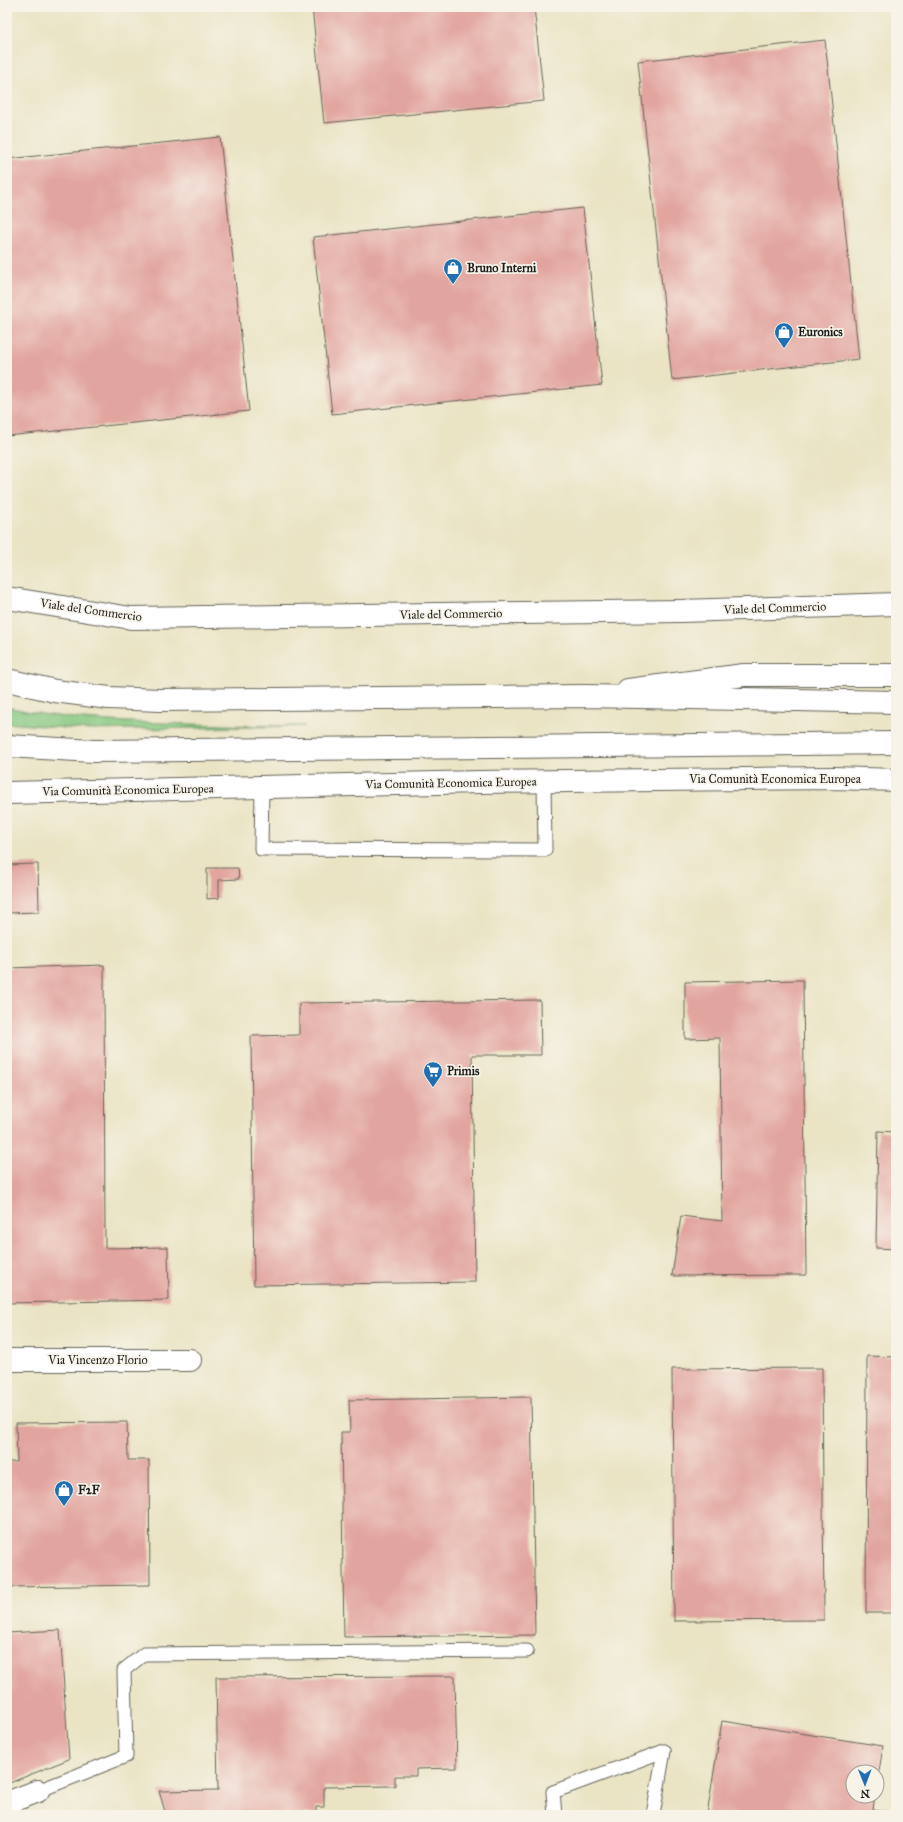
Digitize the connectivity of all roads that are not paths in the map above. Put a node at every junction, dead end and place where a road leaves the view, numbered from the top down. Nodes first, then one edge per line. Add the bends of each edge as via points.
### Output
1 (7, 598) edge
2 (896, 604) edge
3 (896, 675) edge
4 (7, 680) edge
5 (585, 696) junction
6 (896, 702) edge
7 (896, 743) edge
8 (7, 746) edge
9 (896, 780) edge
10 (544, 781) junction
11 (7, 792) edge
12 (262, 794) junction
13 (7, 1360) edge
14 (190, 1360) dead end
15 (527, 1651) dead end
16 (38, 1791) joint
17 (7, 1803) edge
18 (555, 1815) edge
19 (653, 1815) edge

1 - 2 street, Viale del Commercio via 131,618 681,611
3 - 5 street via 744,675
4 - 5 street via 54,691 109,698 160,700
5 - 6 street
7 - 8 street via 94,751
9 - 10 street, Via Comunità Economica Europea via 834,778
10 - 12 street, Via Comunità Economica Europea
10 - 12 lane via 546,850 260,849
11 - 12 street, Via Comunità Economica Europea
13 - 14 street, Via Vincenzo Florio
15 - 16 lane via 144,1654 124,1670 126,1756
16 - 17 street
18 - 19 lane via 553,1792 664,1751

